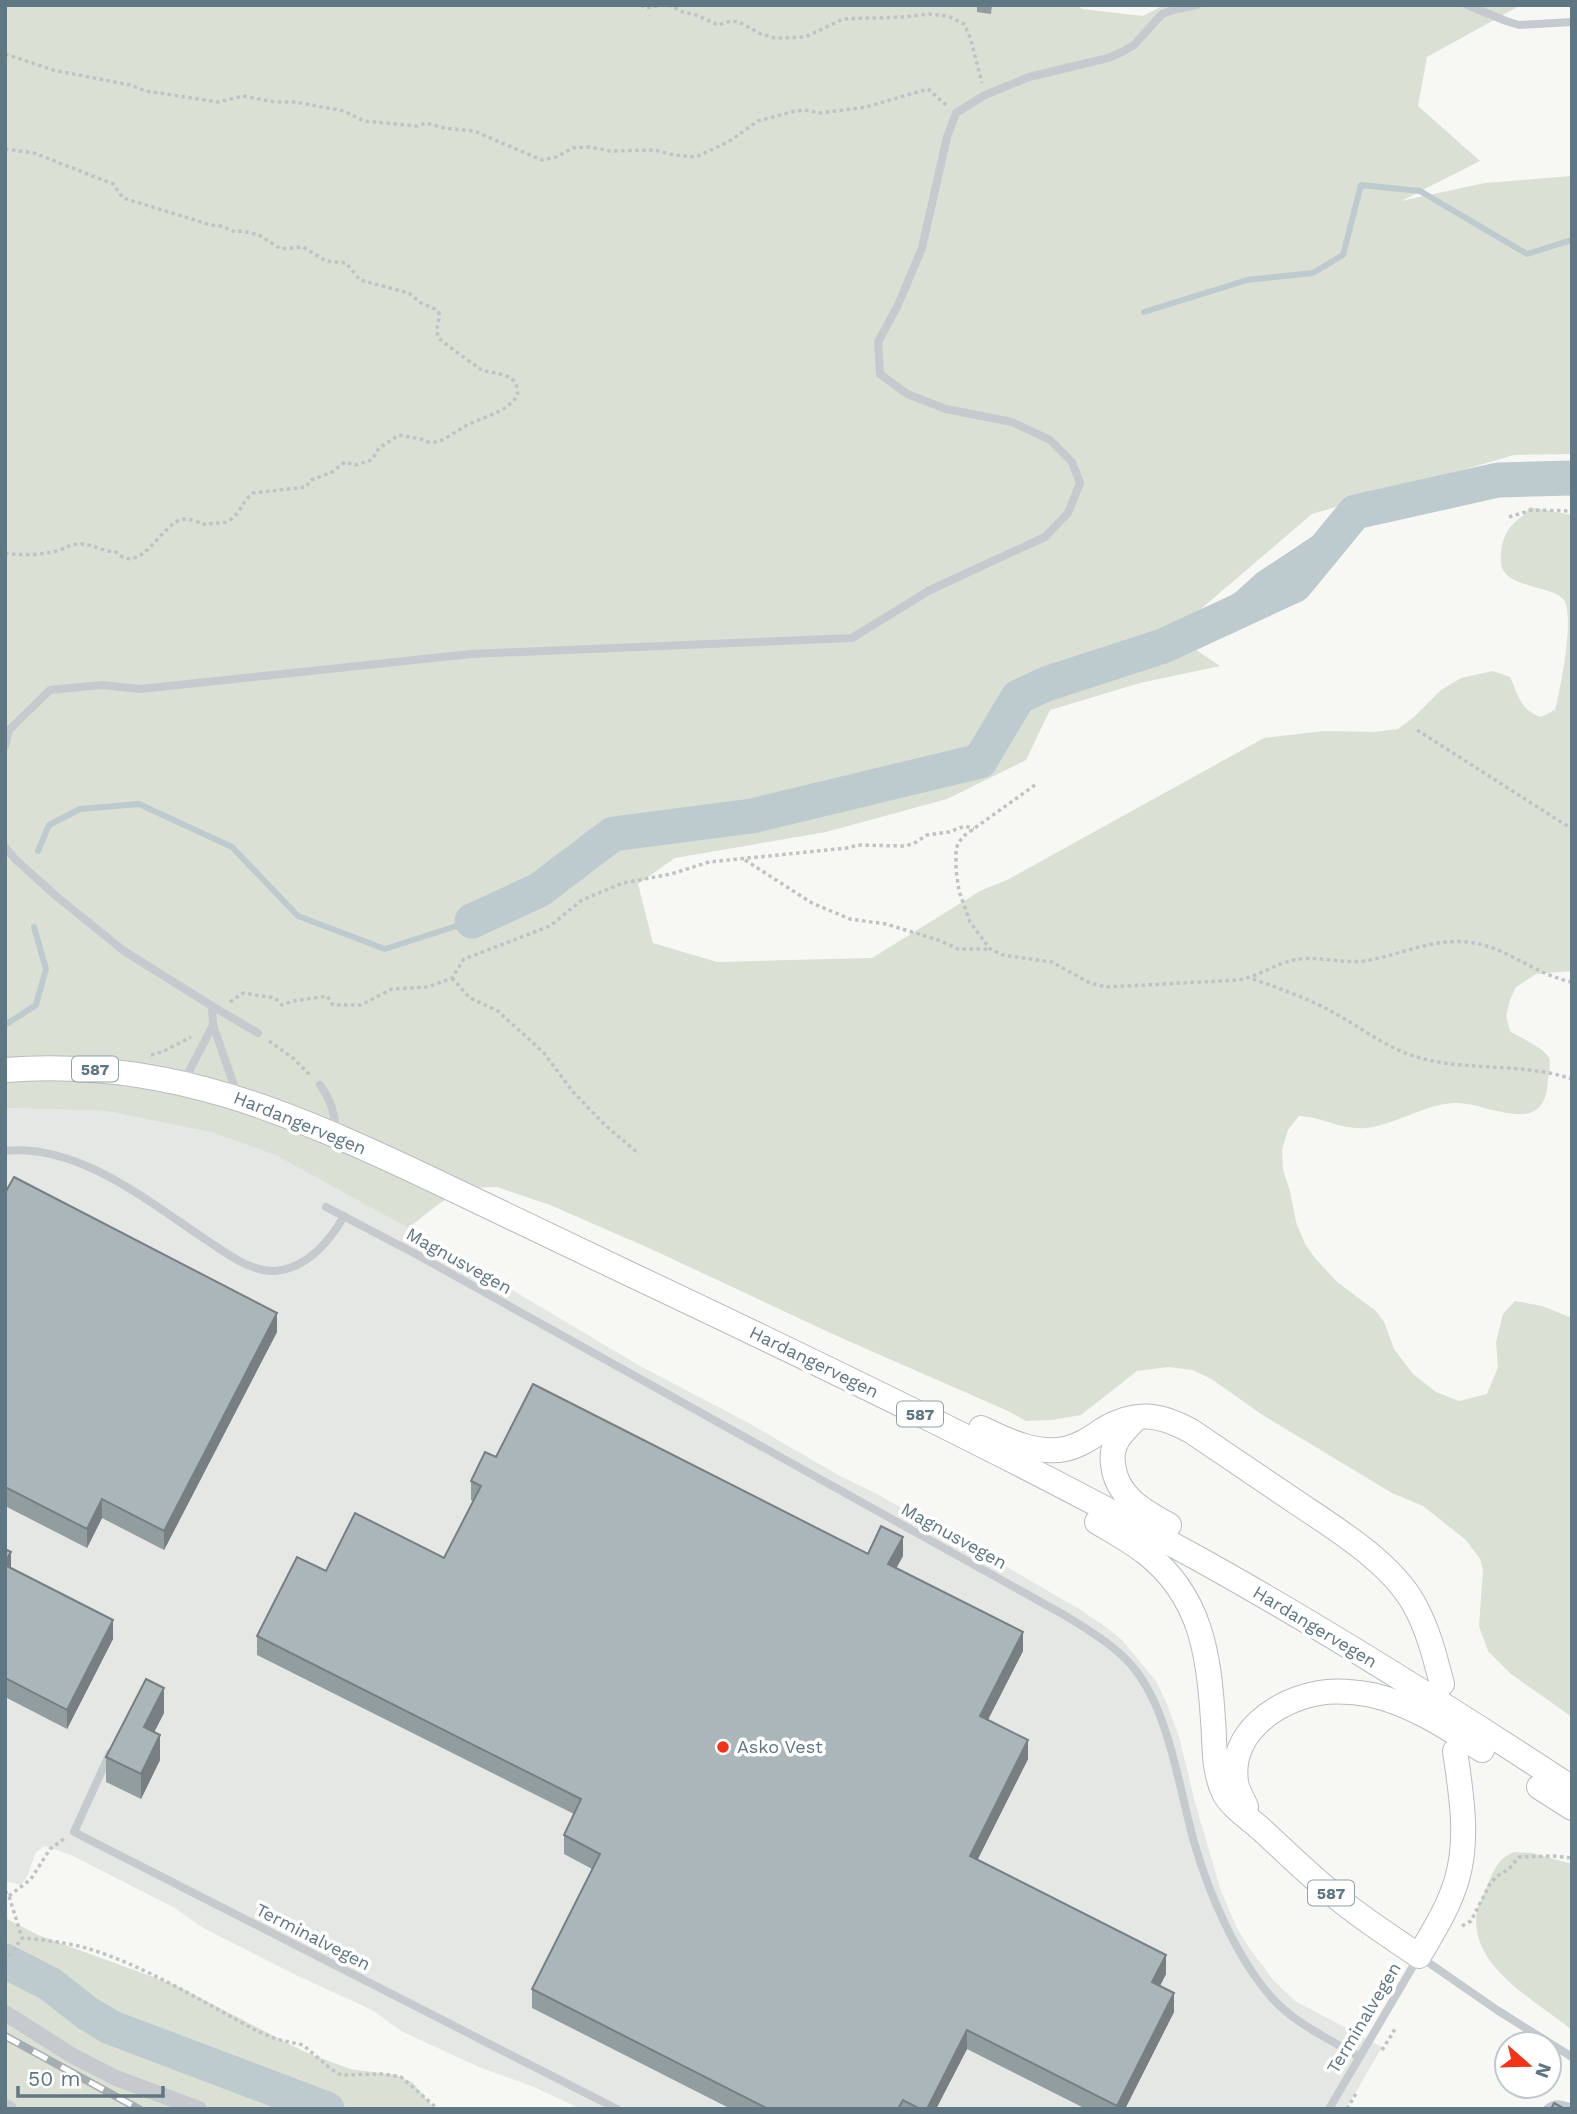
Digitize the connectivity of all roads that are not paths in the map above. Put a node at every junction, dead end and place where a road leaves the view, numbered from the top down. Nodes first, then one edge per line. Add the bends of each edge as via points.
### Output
1 (1197, 5) edge
2 (1467, 5) edge
3 (1572, 22) edge
4 (5, 747) edge
5 (5, 847) edge
6 (212, 1006) junction
7 (213, 1025) junction
8 (258, 1033) road end
9 (5, 1070) edge
10 (184, 1082) junction
11 (320, 1085) road end
12 (238, 1097) junction
13 (337, 1136) junction
14 (5, 1151) edge
15 (327, 1207) dead end
16 (344, 1216) junction
17 (737, 1325) junction
18 (839, 1375) junction
19 (1137, 1417) junction
20 (1343, 1642) junction
21 (1442, 1684) dead end
22 (111, 1751) edge
23 (1455, 1751) dead end
24 (1572, 1788) edge
25 (1572, 1808) edge
26 (1252, 1820) junction
27 (1419, 1956) junction
28 (5, 2013) edge
29 (1359, 2057) junction
30 (1572, 2057) edge
31 (1572, 2108) edge
32 (200, 2109) edge
33 (617, 2109) edge
34 (1329, 2109) edge
35 (1547, 2109) edge

1 - 4 lane via 1162,14 1122,52 1029,77 956,113 922,248 878,342 880,374 907,394 946,409 1012,422 1050,440 1072,462 1080,483 1068,513 1045,537 930,590 852,638 471,654 140,689 102,685 50,690 9,730
2 - 3 lane via 1519,25
5 - 6 lane via 124,951
6 - 7 lane
6 - 8 lane
7 - 10 lane
7 - 12 lane
9 - 10 main road, Hardangervegen / 587 via 84,1068
10 - 12 main road, Hardangervegen / 587
11 - 13 lane via 334,1111
12 - 13 main road, Hardangervegen / 587
13 - 17 main road, Hardangervegen / 587
14 - 16 lane via 69,1158 96,1170 221,1251 262,1269 295,1266 320,1250
15 - 16 lane, Magnusvegen
16 - 29 lane, Magnusvegen via 1066,1616 1114,1649 1135,1669 1152,1700 1175,1764 1195,1843 1228,1931 1259,1982 1287,2013
17 - 18 main road, Hardangervegen / 587
17 - 19 main road, 587 via 839,1360 1024,1446 1066,1449 1121,1420
18 - 20 main road, Hardangervegen / 587 via 1098,1505
18 - 26 main road, 587 via 908,1426 1093,1520 1164,1569 1187,1600 1203,1640 1217,1774 1224,1794
19 - 20 main road, 587 via 1114,1445 1115,1476 1123,1493 1143,1511 1306,1604
19 - 21 main road, 587 via 1172,1420 1358,1544 1413,1601
20 - 24 main road, Hardangervegen / 587
22 - 33 lane, Terminalvegen via 74,1832
23 - 27 main road via 1463,1846 1448,1902
25 - 26 main road, 587 via 1413,1710 1371,1695 1330,1692 1276,1710 1247,1734 1237,1758 1236,1784
26 - 27 main road, 587 via 1345,1904
27 - 29 lane, Terminalvegen
27 - 30 lane, Terminalvegen
28 - 32 street via 116,2078
29 - 34 lane, Terminalvegen
31 - 35 lane via 1560,2104

